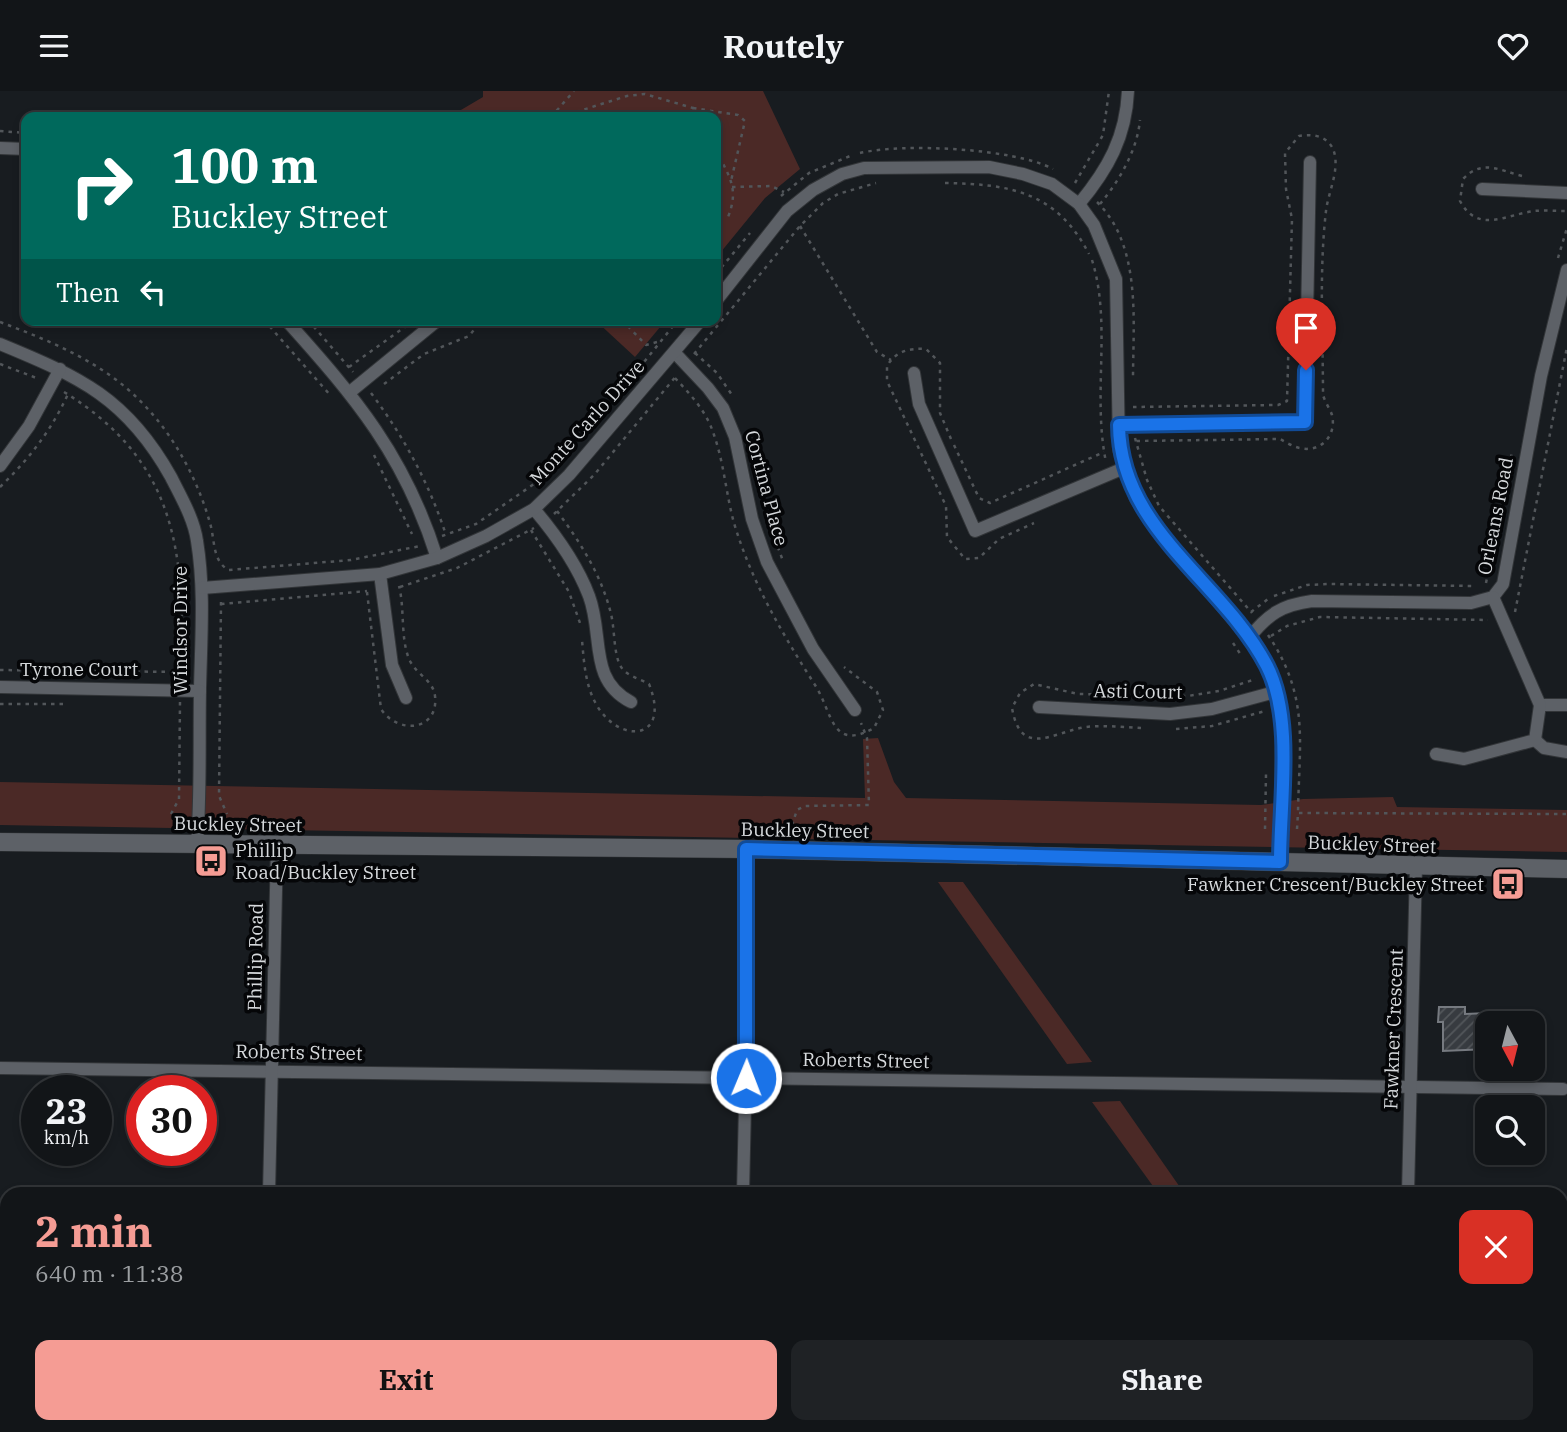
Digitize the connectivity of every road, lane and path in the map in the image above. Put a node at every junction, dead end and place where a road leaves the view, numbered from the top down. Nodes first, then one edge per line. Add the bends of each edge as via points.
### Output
1 (573, 91) edge
2 (1108, 91) edge
3 (1128, 91) edge
4 (693, 108) junction
5 (555, 112) edge
6 (576, 112) edge
7 (697, 112) edge
8 (719, 112) edge
9 (721, 112) edge
10 (0, 131) edge
11 (21, 133) edge
12 (0, 148) edge
13 (21, 149) edge
14 (721, 160) edge
15 (1310, 162) dead end
16 (1062, 173) dead end
17 (1072, 179) dead end
18 (731, 181) junction
19 (1075, 183) junction
20 (732, 187) junction
21 (1482, 190) dead end
22 (785, 193) junction
23 (1567, 193) edge
24 (1083, 199) junction
25 (776, 203) dead end
26 (796, 203) junction
27 (728, 217) dead end
28 (758, 223) dead end
29 (800, 226) dead end
30 (721, 268) edge
31 (1567, 269) edge
32 (721, 295) edge
33 (0, 322) edge
34 (269, 326) edge
35 (291, 326) edge
36 (406, 326) edge
37 (431, 326) edge
38 (477, 326) edge
39 (628, 326) edge
40 (673, 326) edge
41 (696, 326) edge
42 (661, 341) junction
43 (0, 344) edge
44 (1567, 347) edge
45 (695, 352) dead end
46 (675, 353) junction
47 (891, 360) junction
48 (0, 364) edge
49 (349, 367) dead end
50 (60, 369) junction
51 (914, 373) dead end
52 (1133, 380) dead end
53 (52, 384) junction
54 (350, 391) junction
55 (620, 392) dead end
56 (68, 394) junction
57 (371, 394) dead end
58 (334, 398) dead end
59 (736, 401) dead end
60 (1125, 425) junction
61 (1136, 441) junction
62 (369, 447) dead end
63 (1104, 453) dead end
64 (0, 466) edge
65 (1124, 468) junction
66 (550, 473) dead end
67 (0, 487) edge
68 (534, 509) junction
69 (1037, 521) dead end
70 (770, 524) dead end
71 (431, 540) junction
72 (418, 547) junction
73 (436, 558) junction
74 (784, 562) dead end
75 (221, 565) junction
76 (381, 581) junction
77 (221, 587) junction
78 (202, 588) junction
79 (367, 592) junction
80 (1493, 597) junction
81 (221, 604) junction
82 (1503, 620) junction
83 (1261, 623) junction
84 (1270, 637) junction
85 (1249, 638) junction
86 (838, 659) dead end
87 (0, 670) edge
88 (181, 672) junction
89 (0, 687) edge
90 (180, 689) junction
91 (200, 691) junction
92 (1275, 692) junction
93 (406, 698) dead end
94 (631, 702) dead end
95 (1540, 705) junction
96 (1567, 705) edge
97 (1039, 707) dead end
98 (855, 710) joint
99 (865, 733) junction
100 (1535, 740) junction
101 (1567, 752) edge
102 (1436, 754) dead end
103 (1298, 813) junction
104 (171, 814) dead end
105 (227, 814) dead end
106 (1567, 814) edge
107 (792, 825) dead end
108 (1297, 829) dead end
109 (0, 842) edge
110 (197, 843) junction
111 (276, 847) junction
112 (746, 849) junction
113 (1280, 862) junction
114 (1416, 866) junction
115 (1567, 869) edge
116 (0, 1068) edge
117 (272, 1071) junction
118 (746, 1078) junction
119 (1410, 1087) junction
120 (1563, 1089) dead end
121 (269, 1187) edge
122 (743, 1187) edge
123 (1408, 1187) edge

1 - 5 path
2 - 19 path via 1102,135
3 - 24 street via 1120,142
4 - 6 path via 645,94
4 - 7 path
4 - 8 path
9 - 18 path via 745,121
10 - 11 path
12 - 13 street
14 - 18 path
15 - 60 street via 1305,422
16 - 22 path via 996,152 891,149 836,159
17 - 19 path
18 - 20 path
19 - 24 path
20 - 22 path via 771,186
20 - 27 path via 735,199
21 - 23 street
22 - 25 path
22 - 26 path
24 - 26 street via 1023,174 989,167 893,166 842,174
24 - 52 path via 1100,204 1129,267
24 - 60 street via 1116,279
26 - 32 street
28 - 30 path
29 - 47 path via 877,352
31 - 80 street, Orleans Road via 1541,376 1503,584
33 - 75 path via 68,349 146,406 190,470
34 - 58 path
35 - 54 street
36 - 49 path
37 - 54 street
38 - 57 path via 469,336 424,354
39 - 42 path via 646,345
40 - 42 path
41 - 46 street, Monte Carlo Drive
42 - 46 path
42 - 55 path
43 - 50 street, Windsor Drive
44 - 82 path via 1514,615
45 - 59 path
46 - 68 street, Monte Carlo Drive
46 - 98 street, Cortina Place via 723,408 735,437 766,562 813,649
47 - 63 path via 916,348 926,349 940,363 940,413 984,502 1000,501
47 - 69 path via 887,381 946,506 951,546 965,559 979,558 999,539
48 - 53 path
50 - 53 street
50 - 78 street, Windsor Drive via 122,409 163,462 197,538
51 - 65 street via 919,404 975,531
53 - 56 path
53 - 64 street
54 - 71 street via 398,461
56 - 67 path via 36,449
56 - 88 path via 118,434 159,493 179,558
60 - 61 path
60 - 61 path via 1133,407 1278,405 1287,401 1292,219 1285,153 1299,136 1317,135 1326,141 1336,163 1325,216 1323,395 1332,414 1329,436 1321,446 1310,449 1280,439
60 - 65 street via 1119,450
61 - 83 path via 1159,506
62 - 72 path
65 - 85 street via 1136,499 1157,530
66 - 71 path via 476,524
68 - 73 street, Monte Carlo Drive
68 - 94 street via 557,538 589,597 605,678 614,693
70 - 74 path
71 - 72 path
71 - 73 street
72 - 75 path via 351,561 229,570
73 - 76 street, Monte Carlo Drive
75 - 77 path
76 - 77 street, Monte Carlo Drive
76 - 79 path
76 - 79 path via 400,587 409,660 435,694 435,709 419,725 397,726 381,709
76 - 93 street via 393,666
77 - 78 street, Monte Carlo Drive
77 - 81 path
78 - 91 street, Windsor Drive
79 - 81 path
80 - 82 street
80 - 83 street, Orleans Road via 1471,603 1312,601 1287,604
81 - 105 path via 219,796
82 - 84 path via 1320,617 1287,626
82 - 95 street
83 - 84 path
83 - 85 street, Orleans Road
84 - 103 path via 1296,687
85 - 92 street via 1268,668
86 - 99 path via 877,692 881,701 880,719
87 - 88 path
88 - 90 path
89 - 90 street, Tyrone Court
90 - 91 street, Tyrone Court
90 - 104 path via 179,799
91 - 110 street, Windsor Drive
92 - 97 street, Asti Court via 1212,709 1170,714
92 - 113 street via 1282,728
95 - 96 street
95 - 100 street
98 - 99 path
99 - 107 path via 869,805 805,806 797,810
100 - 101 street via 1544,748
100 - 102 street via 1464,759
103 - 106 path
103 - 108 path
109 - 110 main road, Buckley Street
110 - 111 main road, Buckley Street
111 - 112 main road, Buckley Street
111 - 117 street, Phillip Road
112 - 113 main road, Buckley Street
112 - 118 street
113 - 114 main road, Buckley Street
114 - 115 main road, Buckley Street
114 - 119 street, Fawkner Crescent
116 - 117 street, Roberts Street
117 - 118 street, Roberts Street
117 - 121 street, Phillip Road
118 - 119 street, Roberts Street
118 - 122 street
119 - 120 street, Roberts Street
119 - 123 street, Fawkner Crescent

